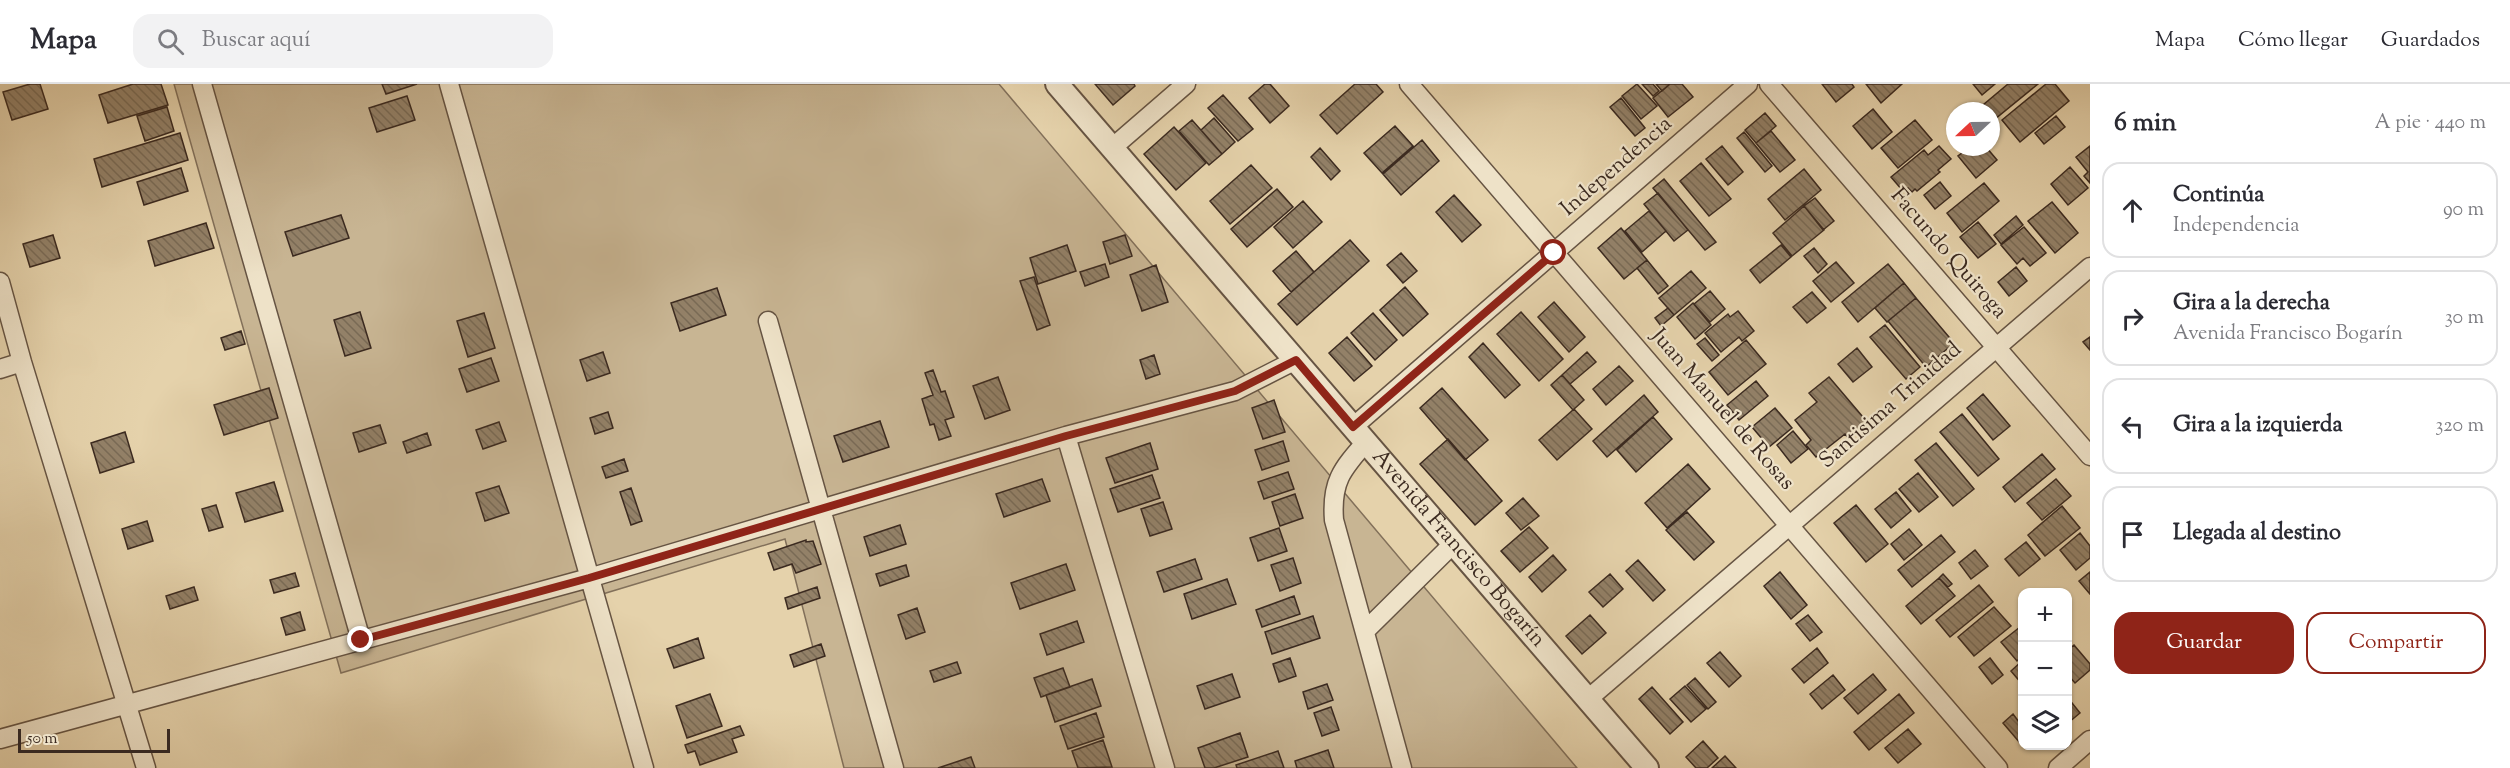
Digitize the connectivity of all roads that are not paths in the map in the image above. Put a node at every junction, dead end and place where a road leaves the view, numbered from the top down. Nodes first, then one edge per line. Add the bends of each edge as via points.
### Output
1 (202, 84) edge
2 (449, 84) edge
3 (1057, 84) edge
4 (1186, 84) edge
5 (1409, 84) edge
6 (1748, 84) edge
7 (1769, 84) edge
8 (1112, 148) junction
9 (1554, 253) junction
10 (2090, 267) edge
11 (0, 282) edge
12 (768, 321) dead end
13 (1996, 348) junction
14 (1296, 360) junction
15 (22, 362) junction
16 (0, 369) edge
17 (1360, 435) junction
18 (1066, 436) junction
19 (2090, 456) edge
20 (820, 508) junction
21 (1789, 525) junction
22 (1454, 544) junction
23 (589, 578) junction
24 (1365, 631) junction
25 (361, 640) junction
26 (1588, 699) junction
27 (125, 705) junction
28 (0, 739) edge
29 (2090, 740) edge
30 (146, 768) edge
31 (644, 768) edge
32 (894, 768) edge
33 (1165, 768) edge
34 (1402, 768) edge
35 (1647, 768) edge
36 (1998, 768) edge
37 (2058, 768) edge

1 - 25 street
2 - 23 street
3 - 8 street, Avenida Francisco Bogarín
4 - 8 street
5 - 9 street, Juan Manuel de Rosas
6 - 9 street, Independencia
7 - 13 street, Facundo Quiroga
8 - 14 street, Avenida Francisco Bogarín
9 - 17 street, Independencia
9 - 21 street, Juan Manuel de Rosas
10 - 13 street, Santisima Trinidad
11 - 15 street
12 - 20 street
13 - 19 street, Facundo Quiroga
13 - 21 street, Santisima Trinidad
14 - 17 street, Avenida Francisco Bogarín
14 - 18 street via 1235,391
15 - 16 street
15 - 27 street
17 - 22 street, Avenida Francisco Bogarín
17 - 24 street, Independencia via 1341,471 1332,502
18 - 20 street
18 - 33 street
20 - 23 street
20 - 32 street
21 - 26 street, Santisima Trinidad
21 - 36 street, Juan Manuel de Rosas
22 - 24 street
22 - 26 street, Avenida Francisco Bogarín
23 - 25 street
23 - 31 street
24 - 34 street, Independencia
25 - 27 street
26 - 35 street, Avenida Francisco Bogarín
27 - 28 street
27 - 30 street
29 - 37 street

